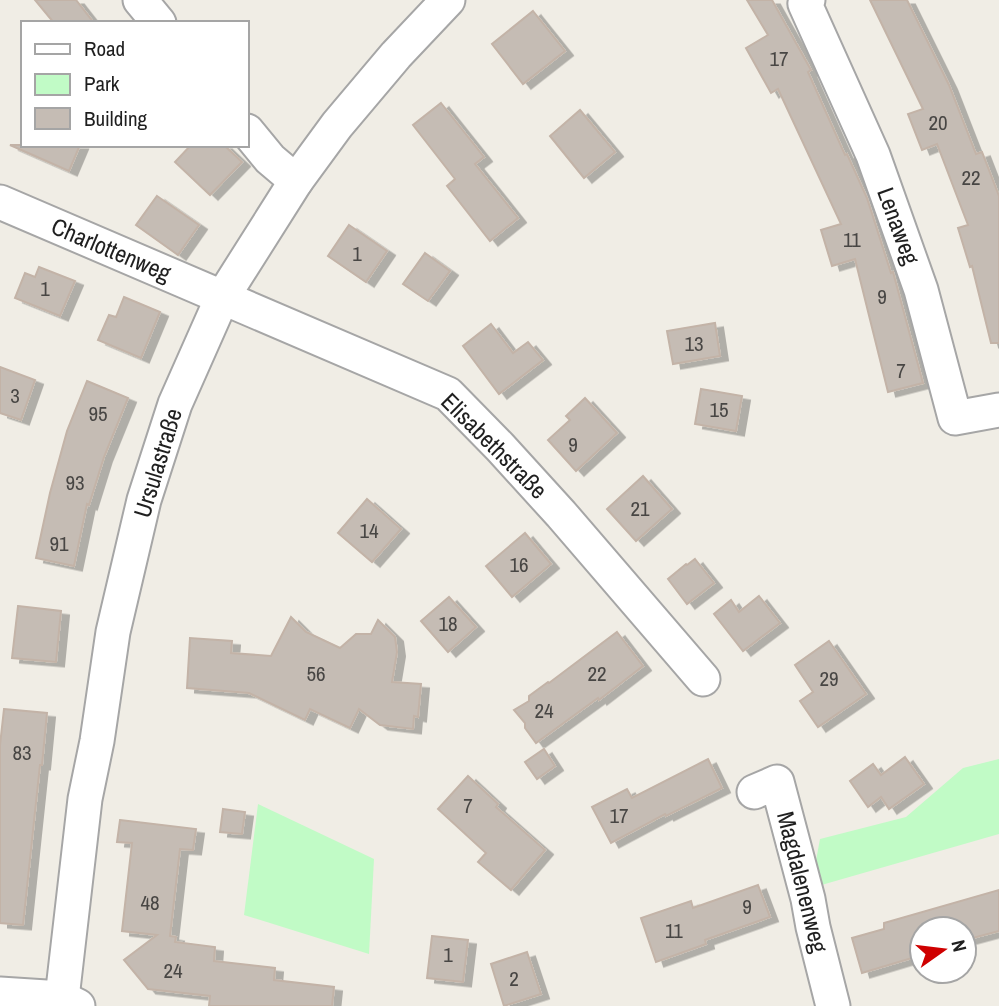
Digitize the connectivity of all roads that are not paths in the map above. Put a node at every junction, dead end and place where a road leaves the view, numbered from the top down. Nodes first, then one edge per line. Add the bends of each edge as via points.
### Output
1 (140, 0) edge
2 (448, 0) edge
3 (808, 0) edge
4 (157, 21) edge
5 (248, 132) edge
6 (296, 181) junction
7 (0, 202) edge
8 (222, 298) junction
9 (999, 410) edge
10 (704, 679) dead end
11 (754, 792) dead end
12 (0, 994) edge
13 (67, 1003) edge
14 (833, 1006) edge

1 - 4 street
2 - 6 street, Ursulastraße via 337,125
3 - 9 street, Lenaweg via 873,155 921,290 955,418
5 - 6 street
6 - 8 street, Ursulastraße
7 - 8 street, Charlottenweg
8 - 10 street, Elisabethstraße via 448,394 561,514
8 - 13 street, Ursulastraße via 176,404 145,500 116,619 85,799
11 - 14 street, Magdalenenweg via 777,782
12 - 13 street

